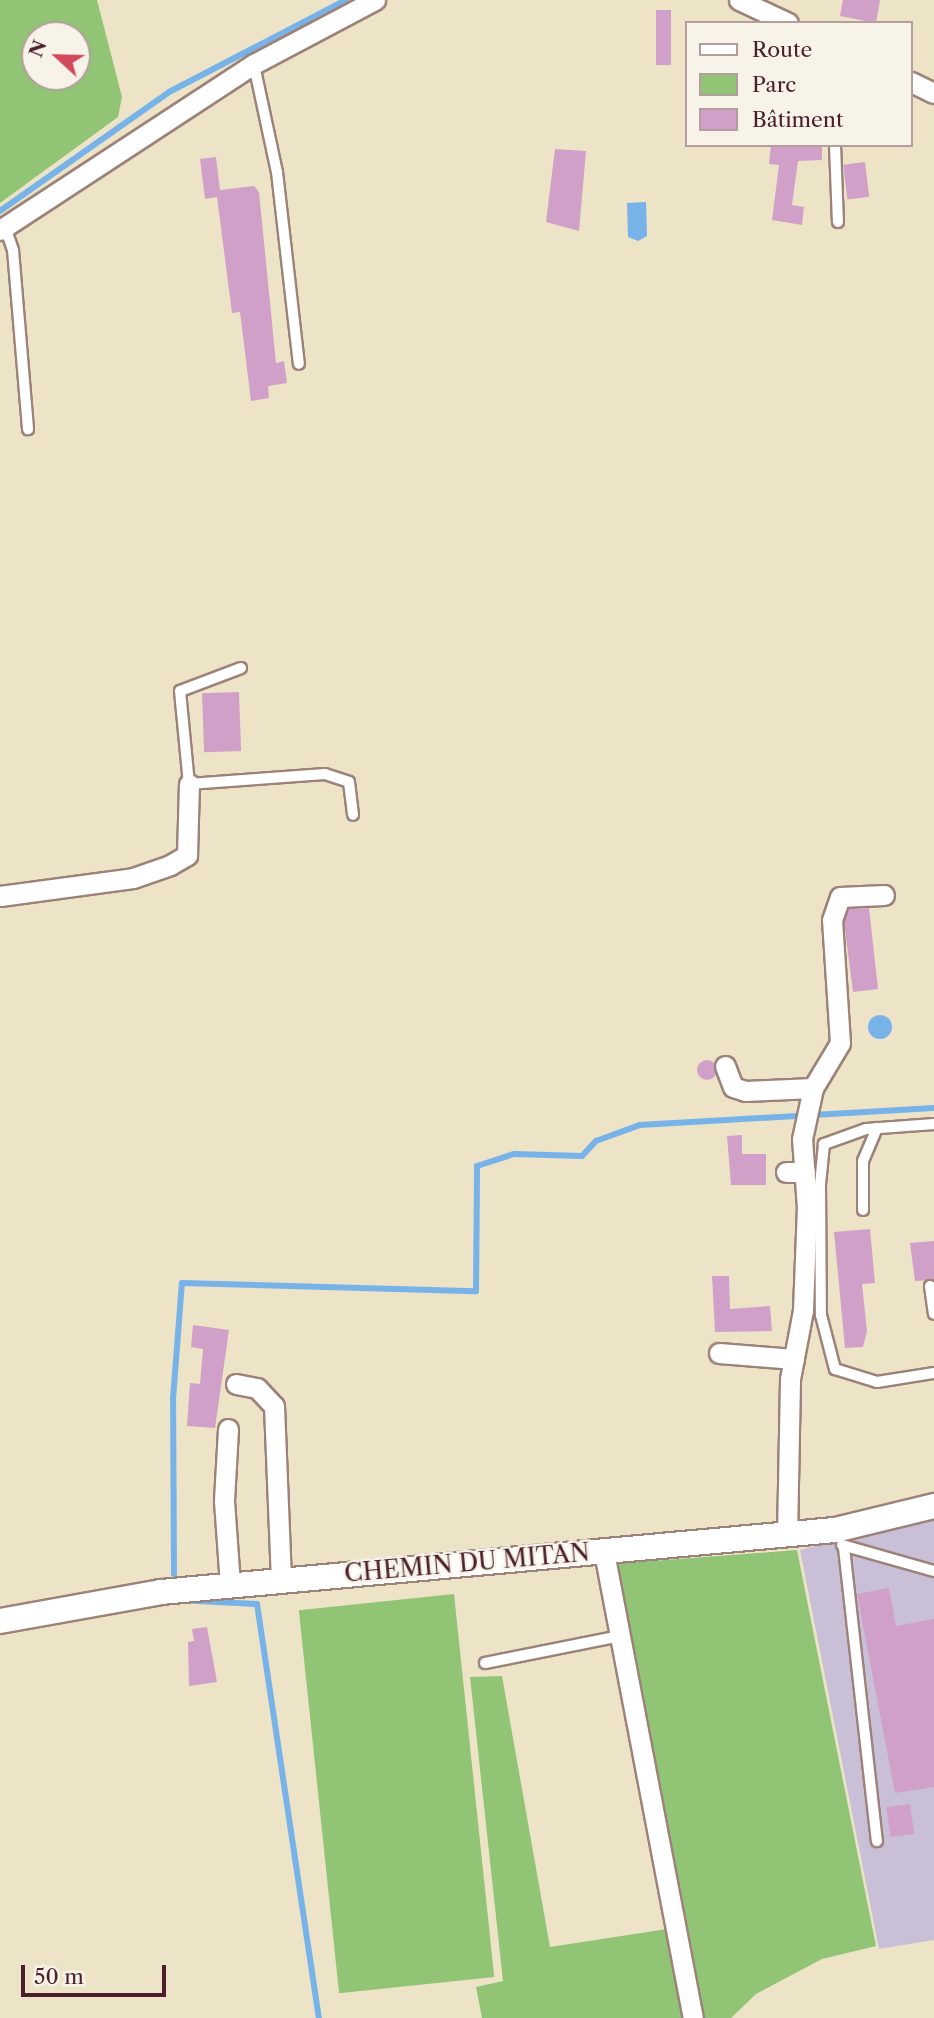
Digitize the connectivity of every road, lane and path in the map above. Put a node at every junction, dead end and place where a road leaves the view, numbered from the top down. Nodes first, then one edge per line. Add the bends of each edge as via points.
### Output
1 (375, 0) edge
2 (739, 0) edge
3 (784, 21) edge
4 (254, 64) junction
5 (913, 83) edge
6 (934, 93) edge
7 (835, 147) edge
8 (838, 222) dead end
9 (2, 228) edge
10 (299, 364) dead end
11 (28, 429) dead end
12 (241, 668) dead end
13 (189, 784) junction
14 (353, 815) dead end
15 (884, 894) dead end
16 (0, 896) edge
17 (725, 1066) dead end
18 (813, 1088) junction
19 (934, 1124) edge
20 (877, 1128) junction
21 (863, 1210) dead end
22 (930, 1286) dead end
23 (934, 1314) edge
24 (719, 1353) dead end
25 (794, 1359) junction
26 (934, 1373) edge
27 (236, 1384) dead end
28 (228, 1429) dead end
29 (934, 1506) edge
30 (786, 1536) junction
31 (839, 1539) junction
32 (604, 1552) junction
33 (934, 1572) edge
34 (281, 1579) junction
35 (230, 1585) junction
36 (0, 1621) edge
37 (620, 1636) junction
38 (485, 1663) dead end
39 (877, 1841) dead end
40 (693, 2018) edge

1 - 4 street
2 - 3 street
4 - 9 street
4 - 10 lane via 277,172
5 - 6 street
7 - 8 lane
9 - 11 lane via 13,250
12 - 13 lane via 180,691
13 - 14 lane via 325,774 349,782
13 - 16 street via 187,855 134,877
15 - 18 street via 840,897 832,920 840,1043
17 - 18 street via 733,1087 745,1091
18 - 25 street via 795,1172 803,1310
19 - 20 lane
20 - 21 lane via 863,1161
20 - 26 lane via 824,1144 821,1315 835,1369 877,1382
22 - 23 lane
24 - 25 street
25 - 30 street
27 - 34 street via 257,1388 274,1406
28 - 35 street
29 - 31 street, CHEMIN DU MITAN
30 - 31 street, CHEMIN DU MITAN
30 - 32 street, CHEMIN DU MITAN
31 - 33 lane
31 - 39 lane
32 - 34 street, CHEMIN DU MITAN
32 - 37 street
34 - 35 street, CHEMIN DU MITAN
35 - 36 street, CHEMIN DU MITAN
37 - 38 lane
37 - 40 street

